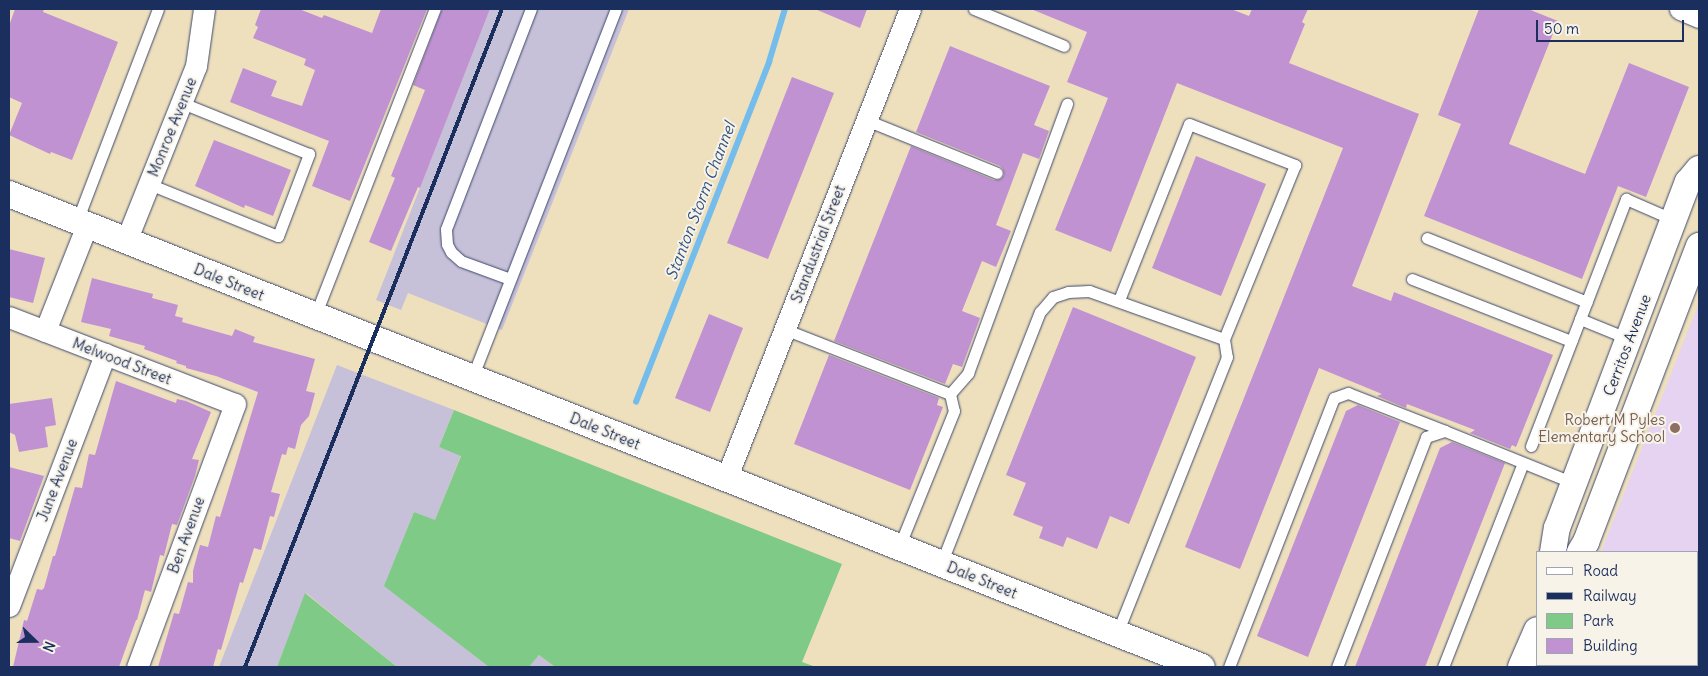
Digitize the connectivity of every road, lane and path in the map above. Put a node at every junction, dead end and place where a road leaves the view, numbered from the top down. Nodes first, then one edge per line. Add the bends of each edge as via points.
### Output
1 (158, 9) edge
2 (204, 9) edge
3 (436, 9) edge
4 (531, 9) edge
5 (616, 9) edge
6 (910, 9) edge
7 (974, 9) edge
8 (1680, 9) edge
9 (1699, 16) edge
10 (1064, 46) dead end
11 (182, 103) junction
12 (1067, 104) dead end
13 (866, 120) junction
14 (1699, 169) edge
15 (997, 173) dead end
16 (149, 184) junction
17 (9, 194) edge
18 (1674, 220) junction
19 (82, 223) junction
20 (1427, 238) dead end
21 (126, 241) junction
22 (1699, 246) edge
23 (510, 279) junction
24 (1412, 279) dead end
25 (1119, 300) junction
26 (1587, 302) junction
27 (315, 316) junction
28 (9, 317) edge
29 (1580, 319) junction
30 (784, 329) junction
31 (45, 331) junction
32 (1629, 339) junction
33 (1224, 340) junction
34 (1571, 341) junction
35 (105, 354) junction
36 (472, 378) junction
37 (950, 394) junction
38 (235, 404) joint
39 (1445, 431) junction
40 (1531, 446) dead end
41 (1523, 463) junction
42 (726, 479) junction
43 (1574, 483) junction
44 (900, 547) junction
45 (1554, 551) edge
46 (1581, 551) edge
47 (941, 564) junction
48 (9, 606) edge
49 (1536, 632) edge
50 (1117, 634) junction
51 (137, 667) edge
52 (1202, 667) edge
53 (1229, 667) edge
54 (1338, 667) edge
55 (1443, 667) edge
56 (1521, 667) edge

1 - 19 lane
2 - 11 street, Monroe Avenue via 196,66
3 - 27 lane
4 - 23 lane via 446,229 447,244 461,261
5 - 23 lane
6 - 13 street, Standustrial Street
7 - 10 lane
8 - 9 street
11 - 16 street, Monroe Avenue
11 - 16 lane via 310,154 278,236
12 - 37 lane via 968,373
13 - 15 lane
13 - 30 street, Standustrial Street
14 - 18 street, Cerritos Avenue via 1688,182
16 - 21 street, Monroe Avenue
17 - 19 street, Dale Street
18 - 26 lane via 1626,200
18 - 32 street, Cerritos Avenue
19 - 21 street, Dale Street
19 - 31 street
20 - 26 lane
21 - 27 street, Dale Street
22 - 46 street
23 - 36 lane
24 - 34 lane
25 - 33 lane
25 - 33 lane via 1188,124 1295,164
25 - 47 lane via 1089,291 1068,292 1053,297 1040,312
26 - 29 lane
27 - 36 street, Dale Street
28 - 31 street, Melwood Street
29 - 32 lane
29 - 34 lane
30 - 37 lane
30 - 42 street, Standustrial Street
31 - 35 street, Melwood Street
32 - 43 street, Cerritos Avenue
33 - 50 lane via 1228,357
34 - 40 lane
35 - 38 street, Melwood Street
35 - 48 street, June Avenue
36 - 42 street, Dale Street
37 - 44 lane via 954,411
38 - 51 street, Ben Avenue
39 - 41 lane
39 - 53 lane via 1348,393 1334,398
39 - 54 lane via 1426,437
41 - 43 lane
41 - 55 lane
42 - 44 street, Dale Street
43 - 45 street, Cerritos Avenue via 1557,528
44 - 47 street, Dale Street
47 - 50 street, Dale Street
49 - 56 street
50 - 52 street, Dale Street

